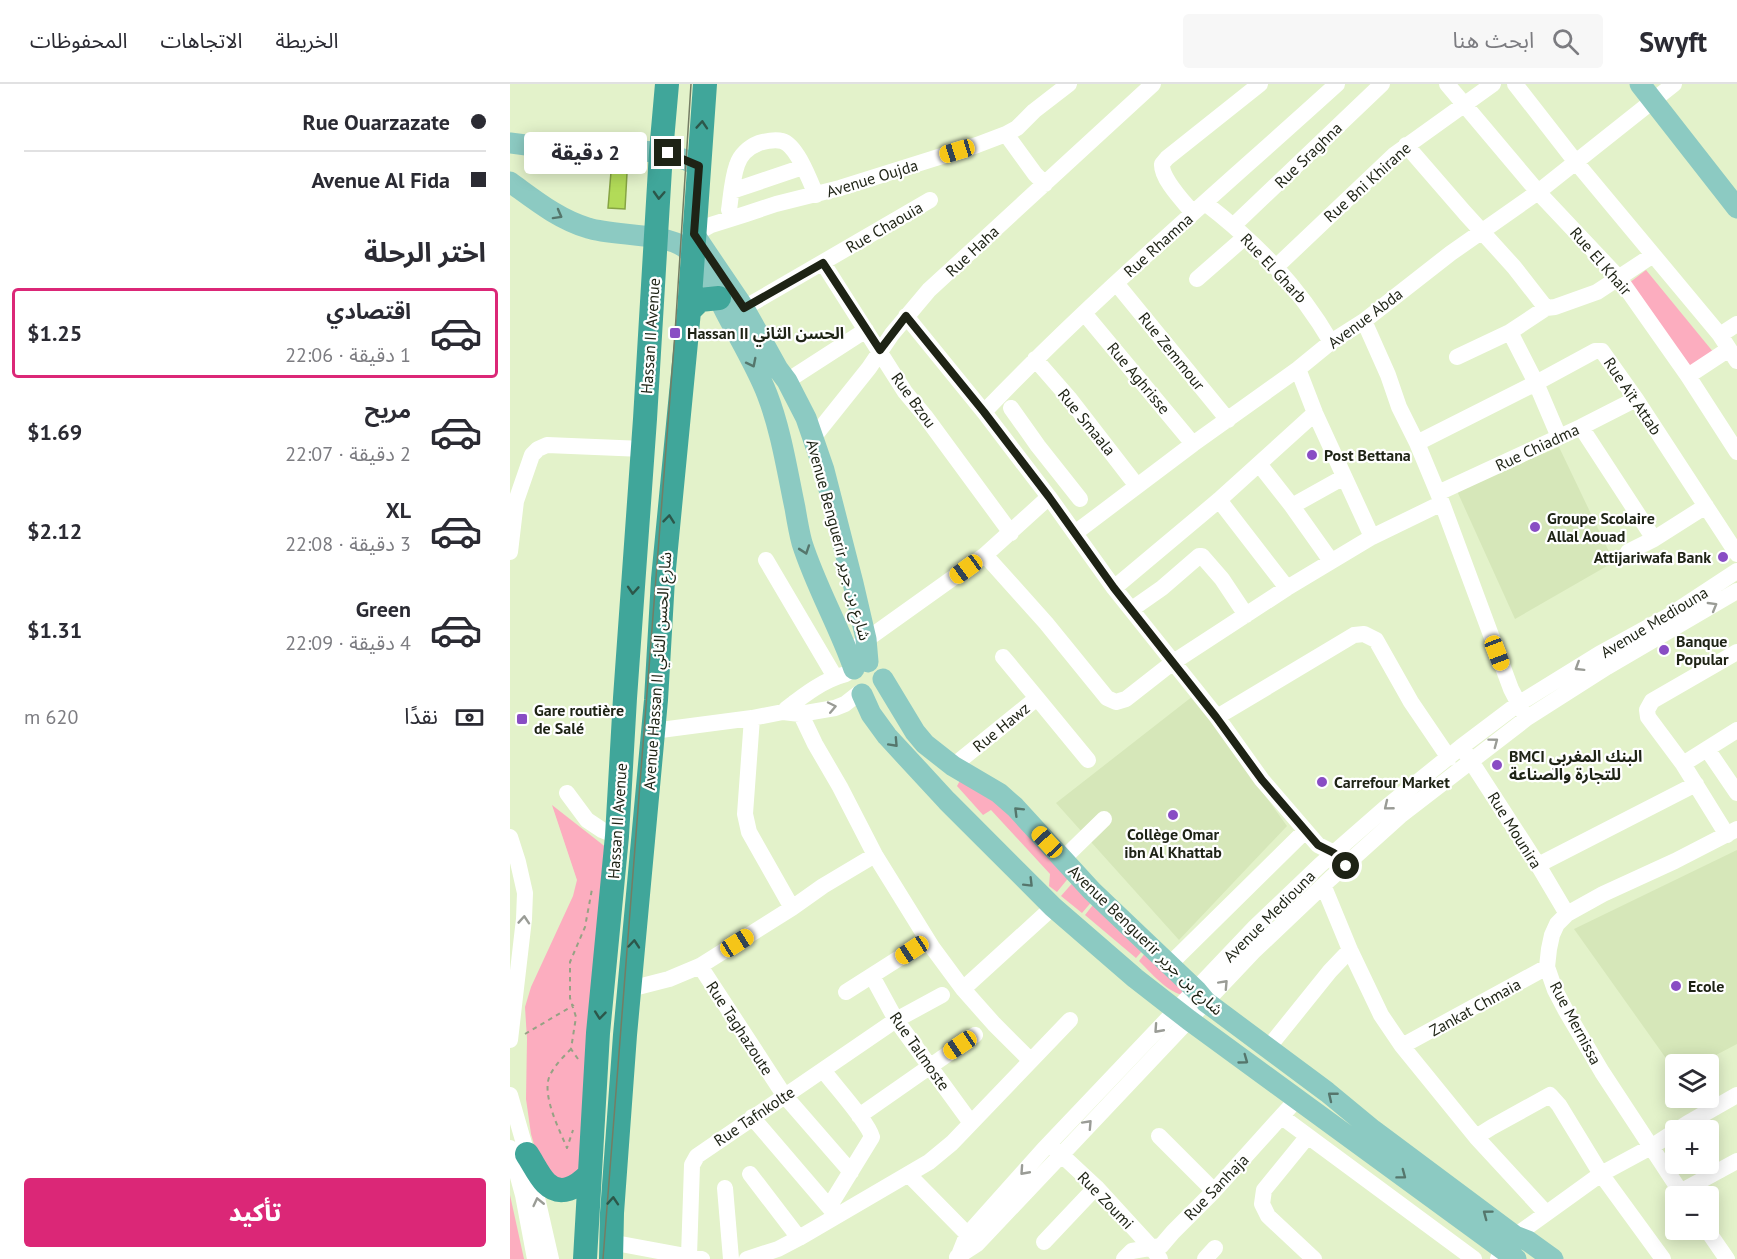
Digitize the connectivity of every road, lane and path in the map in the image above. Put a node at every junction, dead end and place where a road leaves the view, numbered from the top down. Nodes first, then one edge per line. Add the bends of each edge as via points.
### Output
1 (667, 84) edge
2 (705, 84) edge
3 (1069, 84) edge
4 (1153, 84) edge
5 (1260, 84) edge
6 (1337, 84) edge
7 (1383, 84) edge
8 (1447, 84) edge
9 (1493, 84) edge
10 (1515, 84) edge
11 (1657, 89) edge
12 (1465, 104) junction
13 (1006, 134) junction
14 (510, 143) edge
15 (1406, 145) junction
16 (661, 152) junction
17 (1575, 161) junction
18 (699, 166) junction
19 (804, 167) junction
20 (510, 182) edge
21 (1045, 184) junction
22 (1737, 190) edge
23 (732, 191) junction
24 (1538, 192) junction
25 (816, 195) junction
26 (930, 200) dead end
27 (696, 205) junction
28 (762, 208) junction
29 (1199, 208) junction
30 (1737, 208) edge
31 (729, 210) junction
32 (1239, 231) junction
33 (1482, 232) junction
34 (679, 243) junction
35 (1653, 255) junction
36 (823, 263) junction
37 (1276, 267) junction
38 (1620, 278) junction
39 (1197, 279) dead end
40 (1116, 283) junction
41 (719, 298) junction
42 (744, 308) junction
43 (1546, 308) junction
44 (689, 311) junction
45 (1084, 313) junction
46 (906, 316) junction
47 (1364, 321) junction
48 (1737, 324) edge
49 (866, 330) junction
50 (1510, 332) junction
51 (1331, 342) junction
52 (1729, 348) edge
53 (880, 350) junction
54 (1456, 357) dead end
55 (1035, 359) junction
56 (1298, 369) junction
57 (1688, 376) junction
58 (787, 381) junction
59 (1536, 383) junction
60 (1636, 399) junction
61 (1011, 408) dead end
62 (984, 412) junction
63 (1315, 413) junction
64 (1228, 420) junction
65 (1581, 427) junction
66 (1559, 437) junction
67 (813, 438) junction
68 (1417, 443) junction
69 (1193, 444) junction
70 (1038, 446) junction
71 (643, 449) junction
72 (1737, 452) edge
73 (1021, 460) junction
74 (1259, 464) junction
75 (1344, 477) junction
76 (1137, 486) junction
77 (1049, 497) junction
78 (1440, 498) junction
79 (1080, 499) dead end
80 (1219, 500) junction
81 (1292, 506) junction
82 (1706, 506) junction
83 (1011, 533) junction
84 (1075, 533) junction
85 (1372, 537) junction
86 (1654, 539) junction
87 (510, 552) edge
88 (1628, 552) dead end
89 (1737, 554) edge
90 (985, 555) junction
91 (766, 560) dead end
92 (1331, 561) junction
93 (1734, 587) edge
94 (1114, 588) junction
95 (1287, 588) junction
96 (1132, 609) junction
97 (1245, 615) junction
98 (866, 639) junction
99 (1737, 652) edge
100 (1004, 657) dead end
101 (1172, 663) junction
102 (851, 667) junction
103 (883, 679) junction
104 (861, 693) junction
105 (1036, 698) junction
106 (793, 709) junction
107 (1523, 711) junction
108 (1216, 717) junction
109 (752, 718) junction
110 (653, 730) junction
111 (1737, 730) edge
112 (1707, 749) junction
113 (1461, 755) junction
114 (1088, 760) dead end
115 (1683, 764) junction
116 (953, 766) junction
117 (1696, 784) junction
118 (567, 793) dead end
119 (1737, 793) edge
120 (1104, 819) dead end
121 (1305, 831) junction
122 (1732, 832) edge
123 (617, 836) junction
124 (510, 837) edge
125 (1318, 845) junction
126 (1334, 853) junction
127 (875, 855) junction
128 (1063, 859) junction
129 (1538, 865) junction
130 (1320, 866) junction
131 (1346, 866) junction
132 (594, 880) dead end
133 (1327, 883) junction
134 (1053, 907) junction
135 (792, 908) junction
136 (1567, 914) junction
137 (912, 950) dead end
138 (1350, 950) junction
139 (1169, 965) junction
140 (700, 966) junction
141 (1547, 967) junction
142 (872, 976) junction
143 (963, 989) junction
144 (630, 990) junction
145 (846, 992) dead end
146 (942, 995) dead end
147 (1201, 996) junction
148 (574, 1005) junction
149 (1182, 1015) junction
150 (896, 1020) junction
151 (1070, 1020) dead end
152 (511, 1035) edge
153 (975, 1035) dead end
154 (510, 1040) edge
155 (1402, 1047) junction
156 (1268, 1048) junction
157 (571, 1049) junction
158 (1030, 1060) junction
159 (580, 1062) dead end
160 (930, 1065) junction
161 (823, 1070) junction
162 (510, 1095) edge
163 (784, 1095) junction
164 (1737, 1095) edge
165 (1298, 1098) junction
166 (859, 1116) junction
167 (752, 1117) junction
168 (1282, 1117) junction
169 (971, 1123) junction
170 (574, 1129) dead end
171 (1159, 1136) dead end
172 (1308, 1136) junction
173 (1476, 1137) junction
174 (1651, 1147) junction
175 (1055, 1149) junction
176 (519, 1151) edge
177 (1737, 1161) edge
178 (851, 1172) junction
179 (750, 1174) dead end
180 (909, 1174) junction
181 (1601, 1174) junction
182 (589, 1175) junction
183 (1096, 1186) junction
184 (1677, 1186) edge
185 (1695, 1186) edge
186 (725, 1188) dead end
187 (1214, 1191) junction
188 (833, 1211) junction
189 (799, 1238) junction
190 (972, 1239) junction
191 (1715, 1240) edge
192 (1044, 1242) dead end
193 (1519, 1242) edge
194 (611, 1250) edge
195 (1156, 1253) edge
196 (696, 1257) edge
197 (957, 1257) edge
198 (1729, 1257) edge
199 (536, 1259) edge
200 (551, 1259) edge
201 (585, 1259) edge
202 (731, 1259) edge
203 (747, 1259) edge
204 (1124, 1259) edge
205 (1314, 1259) edge
206 (1474, 1259) edge
207 (1553, 1259) edge
208 (1663, 1259) edge

1 - 16 highway
18 -> 2 highway, Avenue Hassan II شارع الحسن الثاني
3 - 13 street, Avenue Oujda
4 - 21 street, Rue Haha
5 - 29 street via 1162,164 1166,179
6 - 29 street, Rue Rhamna
7 - 32 street, Rue Sraghna
8 - 12 street, Rue El Khair
9 - 12 street, Rue Bni Khirane
10 - 17 street
11 - 17 street, Avenue Abda
11 - 22 main road
11 - 30 main road
12 - 15 street, Rue Bni Khirane
12 - 24 street, Rue El Khair
13 - 21 street
13 - 25 street, Avenue Oujda
14 - 16 main road
15 - 33 street
15 - 37 street, Rue Bni Khirane
16 - 18 main road
16 -> 34 highway, Avenue Hassan II شارع الحسن الثاني
17 - 24 street, Avenue Abda
17 - 35 street
18 - 27 highway, Avenue Hassan II شارع الحسن الثاني
19 - 23 street
19 - 23 street via 784,141 761,143 741,156
19 - 25 street
20 -> 34 main road via 570,222
21 - 46 street, Rue Haha
23 - 31 street
24 - 33 street, Avenue Abda
24 - 38 street, Rue El Khair
25 - 28 street, Avenue Oujda
26 - 36 street, Rue Chaouia
27 - 31 street, Avenue Oujda via 714,212
27 - 34 highway, Avenue Hassan II شارع الحسن الثاني
28 - 31 street, Avenue Oujda
28 - 34 street, Avenue Oujda via 711,225
29 - 32 street, Rue El Gharb
29 - 40 street, Rue Rhamna
32 - 37 street, Rue El Gharb
32 - 39 street, Rue Sraghna
33 - 43 street
33 - 47 street, Avenue Abda
34 - 41 main road, Avenue Benguerir شارع بن جرير
34 - 42 main road, Avenue Benguerir شارع بن جرير
34 - 44 highway, Avenue Hassan II شارع الحسن الثاني
34 - 71 highway, Hassan II Avenue
35 - 38 street
35 - 52 street
36 - 42 street, Rue Chaouia
36 - 49 street, Rue Bzou
37 - 51 street, Rue El Gharb via 1313,312
38 - 43 street via 1591,294
38 - 57 street, Rue El Khair
40 - 45 street, Rue Rhamna
40 - 64 street, Rue Zemmour
41 - 44 highway via 700,300
41 -> 102 main road, Avenue Benguerir شارع بن جرير via 767,393 802,543
42 - 58 main road, Avenue Benguerir شارع بن جرير
43 - 50 street
110 -> 44 highway, Avenue Hassan II شارع الحسن الثاني
45 - 55 street, Rue Rhamna
45 - 69 street, Rue Aghrisse
46 - 53 street, Rue Haha
46 - 62 street
47 - 51 street, Avenue Abda
47 - 68 street
48 - 52 street
49 - 53 street, Rue Bzou
49 - 58 street
50 - 54 street
50 - 59 street
51 - 56 street, Avenue Abda
52 - 57 street
53 - 67 street, Rue Haha
53 - 83 street, Rue Bzou via 905,392
55 - 62 street, Rue Rhamna
55 - 76 street, Rue Smaala
56 - 63 street
56 - 64 street, Avenue Abda
57 - 72 street, Rue El Khair
58 - 67 main road, Avenue Benguerir شارع بن جرير
59 - 60 street, Rue Aït Attab via 1598,350
59 - 66 street
59 - 68 street, Rue Aït Attab
60 - 65 street, Rue Chiadma
60 - 82 street, Rue Aït Attab
61 - 70 street
62 - 73 street
63 - 74 street
63 - 75 street
64 - 69 street, Avenue Abda
65 - 66 street, Rue Chiadma
65 - 86 street
66 - 78 street, Rue Chiadma
67 - 98 main road, Avenue Benguerir شارع بن جرير
68 - 78 street
69 - 76 street, Avenue Abda
70 - 73 street
70 - 79 street
71 - 87 street via 547,445 538,449 532,455 516,501
71 -> 123 highway, Hassan II Avenue
73 - 77 street
74 - 80 street
74 - 81 street
75 - 81 street
75 - 85 street
76 - 84 street, Avenue Abda
77 - 83 street
77 - 84 street
78 - 85 street, Rue Chiadma
78 - 107 street via 1490,636
80 - 94 street
80 - 95 street
81 - 92 street
82 - 86 street
82 - 89 street, Rue Aït Attab
83 - 90 street
84 - 94 street
85 - 92 street, Rue Chiadma
86 - 88 street
90 - 98 street
90 - 101 street, Rue Chiadma via 1110,700 1121,702
91 - 102 street
92 - 95 street, Rue Chiadma
93 - 107 street, Avenue Mediouna via 1607,667
94 - 96 street
95 - 97 street, Rue Chiadma
96 - 97 street via 1203,556
96 - 101 street
97 - 101 street, Rue Chiadma
98 - 102 main road, Avenue Benguerir شارع بن جرير
99 - 115 street via 1648,706 1648,717
100 - 105 street, Rue Hawz
101 - 108 street
102 - 103 main road via 877,666
102 - 104 main road via 852,686
102 - 106 street via 818,686
103 - 104 main road via 878,690
103 - 116 main road, Avenue Benguerir شارع بن جرير via 915,732
106 -> 104 street via 835,708
104 -> 134 main road, Avenue Benguerir شارع بن جرير via 887,736
105 - 114 street
105 - 116 street, Rue Hawz
106 - 109 street
106 - 127 street
107 - 113 street, Avenue Mediouna
108 - 113 street, Rue Mounira via 1344,641 1364,634 1376,640 1411,702
108 - 121 street
109 - 110 street
109 - 135 street via 747,824
144 -> 110 highway, Avenue Hassan II شارع الحسن الثاني
111 - 112 street
112 - 115 street
112 - 119 street
113 -> 126 street, Avenue Mediouna via 1384,809
113 - 129 street, Rue Mounira
113 - 131 street, Avenue Mediouna
115 - 117 street
128 -> 116 main road, Avenue Benguerir شارع بن جرير via 999,793
117 - 122 street
117 - 129 street
118 - 123 street via 587,820
120 - 128 street
121 - 125 street
121 - 139 street
122 - 136 street, Rue Mernissa
123 -> 182 highway, Hassan II Avenue
152 -> 124 street via 525,892
125 - 126 street
125 - 130 street
126 - 130 street, Avenue Mediouna
126 - 131 street
127 - 135 street
127 - 143 street
128 - 139 main road, Avenue Benguerir شارع بن جرير
129 - 136 street, Rue Mounira
130 - 133 street
130 - 147 street, Avenue Mediouna via 1255,927
131 - 133 street, Avenue Mediouna
132 - 148 path via 585,927 570,962 570,998
133 - 138 street
147 -> 133 street, Avenue Mediouna
134 - 143 street
134 - 149 main road, Avenue Benguerir شارع بن جرير
135 - 140 street
136 - 141 street, Rue Mernissa via 1552,935
137 - 142 street
138 - 155 street via 1381,1015
138 - 156 street
139 - 147 main road, Avenue Benguerir شارع بن جرير
140 - 144 street
140 - 163 street, Rue Taghazoute
141 - 155 street, Zankat Chmaia
141 - 174 street, Rue Mernissa via 1579,1036
142 - 145 street
142 - 150 street, Rue Talmoste
143 - 158 street
194 -> 144 highway, Avenue Hassan II شارع الحسن الثاني
146 - 150 street, Rue Tafnkolte
147 - 149 street, Avenue Mediouna
147 - 156 main road, Avenue Benguerir شارع بن جرير
148 - 152 path via 539,1027
148 - 157 path
149 -> 165 main road, Avenue Benguerir شارع بن جرير
149 - 175 street, Avenue Mediouna via 1115,1076
150 - 160 street, Rue Talmoste
150 - 161 street, Rue Tafnkolte
151 - 158 street
152 - 154 street
153 - 160 street
155 - 173 street
193 -> 156 main road, Avenue Benguerir شارع بن جرير
157 - 159 path
157 - 170 path via 550,1074 548,1083 550,1101 567,1148
158 - 169 street
160 - 166 street
160 - 169 street, Rue Talmoste
161 - 163 street, Rue Tafnkolte
161 - 166 street
162 - 176 street
163 - 167 street, Rue Tafnkolte
163 - 178 street, Rue Taghazoute
164 - 174 street
165 - 168 street, Rue Sanhaja
165 -> 193 main road, Avenue Benguerir شارع بن جرير
166 - 178 street via 871,1139
167 - 188 street
167 - 196 street, Rue Tafnkolte via 702,1152 692,1165
168 - 172 street
168 - 187 street, Rue Sanhaja
169 - 180 street via 929,1162
171 - 187 street
172 - 205 street via 1264,1190 1262,1204 1268,1216
172 - 206 street
173 - 181 street via 1550,1095
173 - 193 street
174 - 181 street
174 - 184 street, Rue Mernissa
175 - 183 street, Rue Zoumi
175 - 190 street, Avenue Mediouna
176 - 182 highway via 554,1188 572,1189
176 - 199 street
200 -> 176 street
177 - 185 street
178 - 188 street
179 - 189 street
180 - 188 street
180 - 190 street
181 - 193 street
181 - 208 street
182 - 201 highway, Hassan II Avenue
183 - 192 street
183 - 195 street, Rue Zoumi
186 - 202 street
187 - 195 street, Rue Sanhaja
188 - 189 street
189 - 203 street
190 - 197 street, Avenue Mediouna
191 - 198 street
193 - 207 main road, Avenue Benguerir شارع بن جرير
194 - 196 street
195 - 204 street, Rue Sanhaja via 1132,1251

